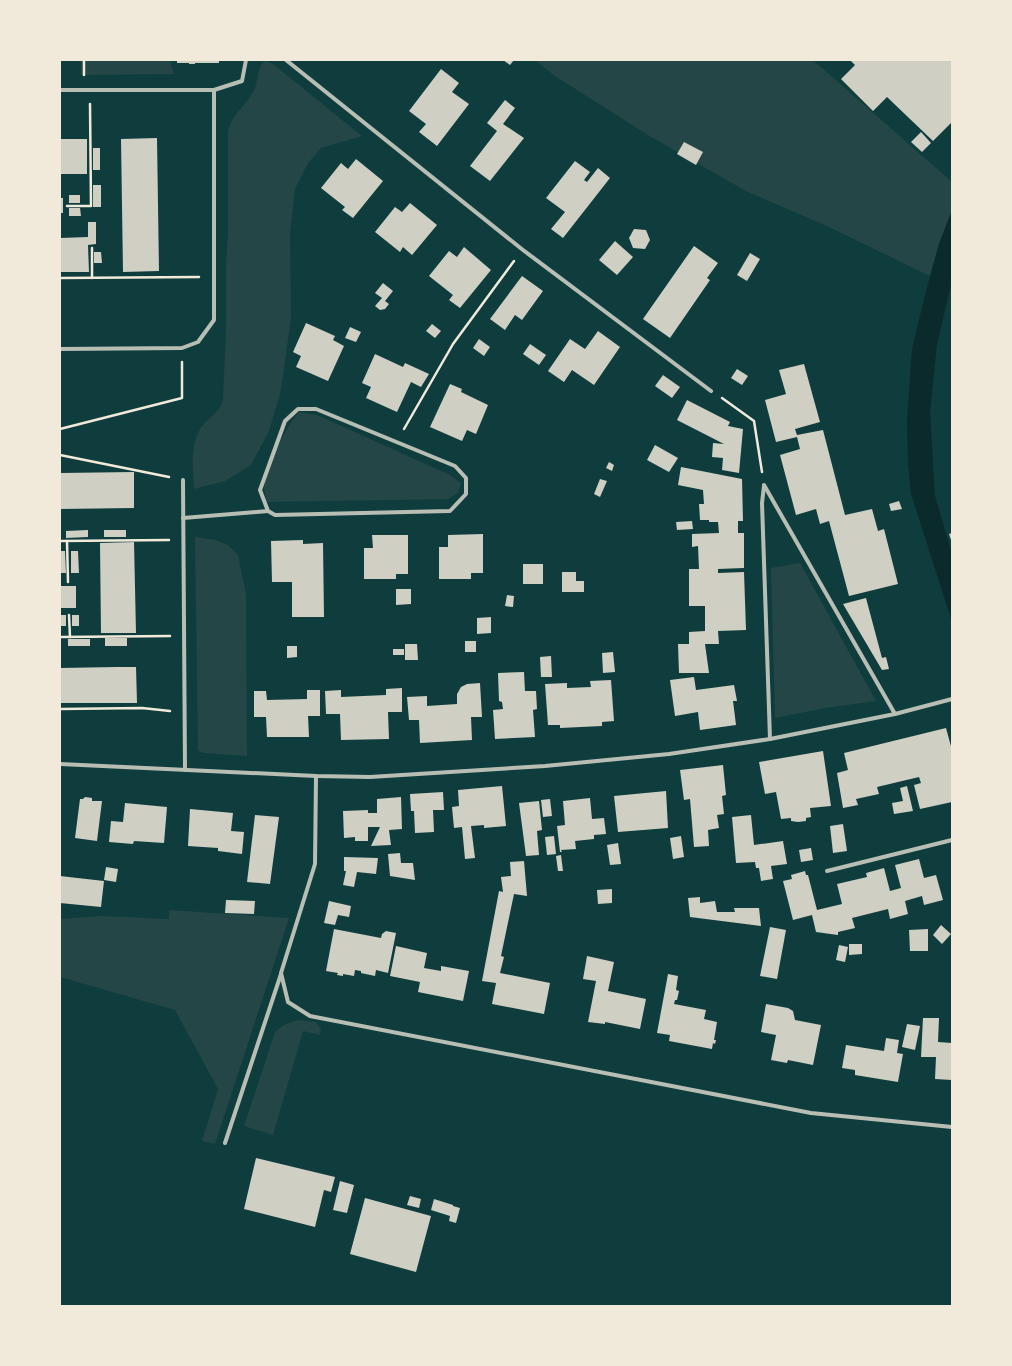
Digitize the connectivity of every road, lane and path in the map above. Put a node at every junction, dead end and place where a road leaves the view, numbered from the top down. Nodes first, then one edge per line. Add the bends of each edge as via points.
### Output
1 (246, 60) edge
2 (286, 60) edge
3 (60, 90) edge
4 (90, 90) junction
5 (214, 90) junction
6 (67, 206) dead end
7 (92, 248) dead end
8 (522, 250) junction
9 (214, 277) junction
10 (60, 278) edge
11 (92, 278) junction
12 (182, 348) junction
13 (60, 349) edge
14 (711, 392) joint
15 (60, 429) edge
16 (396, 442) junction
17 (60, 455) edge
18 (183, 480) joint
19 (764, 485) junction
20 (268, 511) junction
21 (183, 518) junction
22 (183, 540) junction
23 (60, 541) edge
24 (67, 541) junction
25 (68, 582) dead end
26 (69, 615) dead end
27 (184, 635) junction
28 (60, 637) edge
29 (70, 637) junction
30 (952, 699) edge
31 (60, 709) edge
32 (185, 712) junction
33 (895, 714) junction
34 (770, 739) junction
35 (60, 764) edge
36 (185, 770) junction
37 (316, 776) junction
38 (952, 840) edge
39 (827, 871) dead end
40 (281, 973) junction
41 (952, 1127) edge
42 (226, 1143) dead end

1 - 5 street via 242,81
2 - 8 street
3 - 4 street
4 - 5 street
4 - 6 path via 91,206
5 - 9 street
7 - 11 path
8 - 14 street
8 - 16 path via 454,344
9 - 11 path
9 - 12 street via 214,320 198,342
10 - 11 path
12 - 13 street
12 - 15 path via 182,398
14 - 19 path via 754,421
16 - 20 street via 316,409 298,409 285,421 260,490
16 - 20 street via 456,466 466,478 466,494 450,511 275,515
17 - 18 path
18 - 21 street
19 - 33 street
19 - 34 street via 762,503
20 - 21 street
21 - 22 street
22 - 24 path
22 - 27 street
23 - 24 path
24 - 25 path
26 - 29 path
27 - 29 path
27 - 32 street
28 - 29 path
30 - 33 street
31 - 32 path via 142,708
32 - 36 street
33 - 34 street
34 - 37 street via 669,754 545,766 370,777
35 - 36 street
36 - 37 street
37 - 40 street via 315,864
38 - 39 street
40 - 41 street via 288,1002 310,1016 811,1113
40 - 42 street

